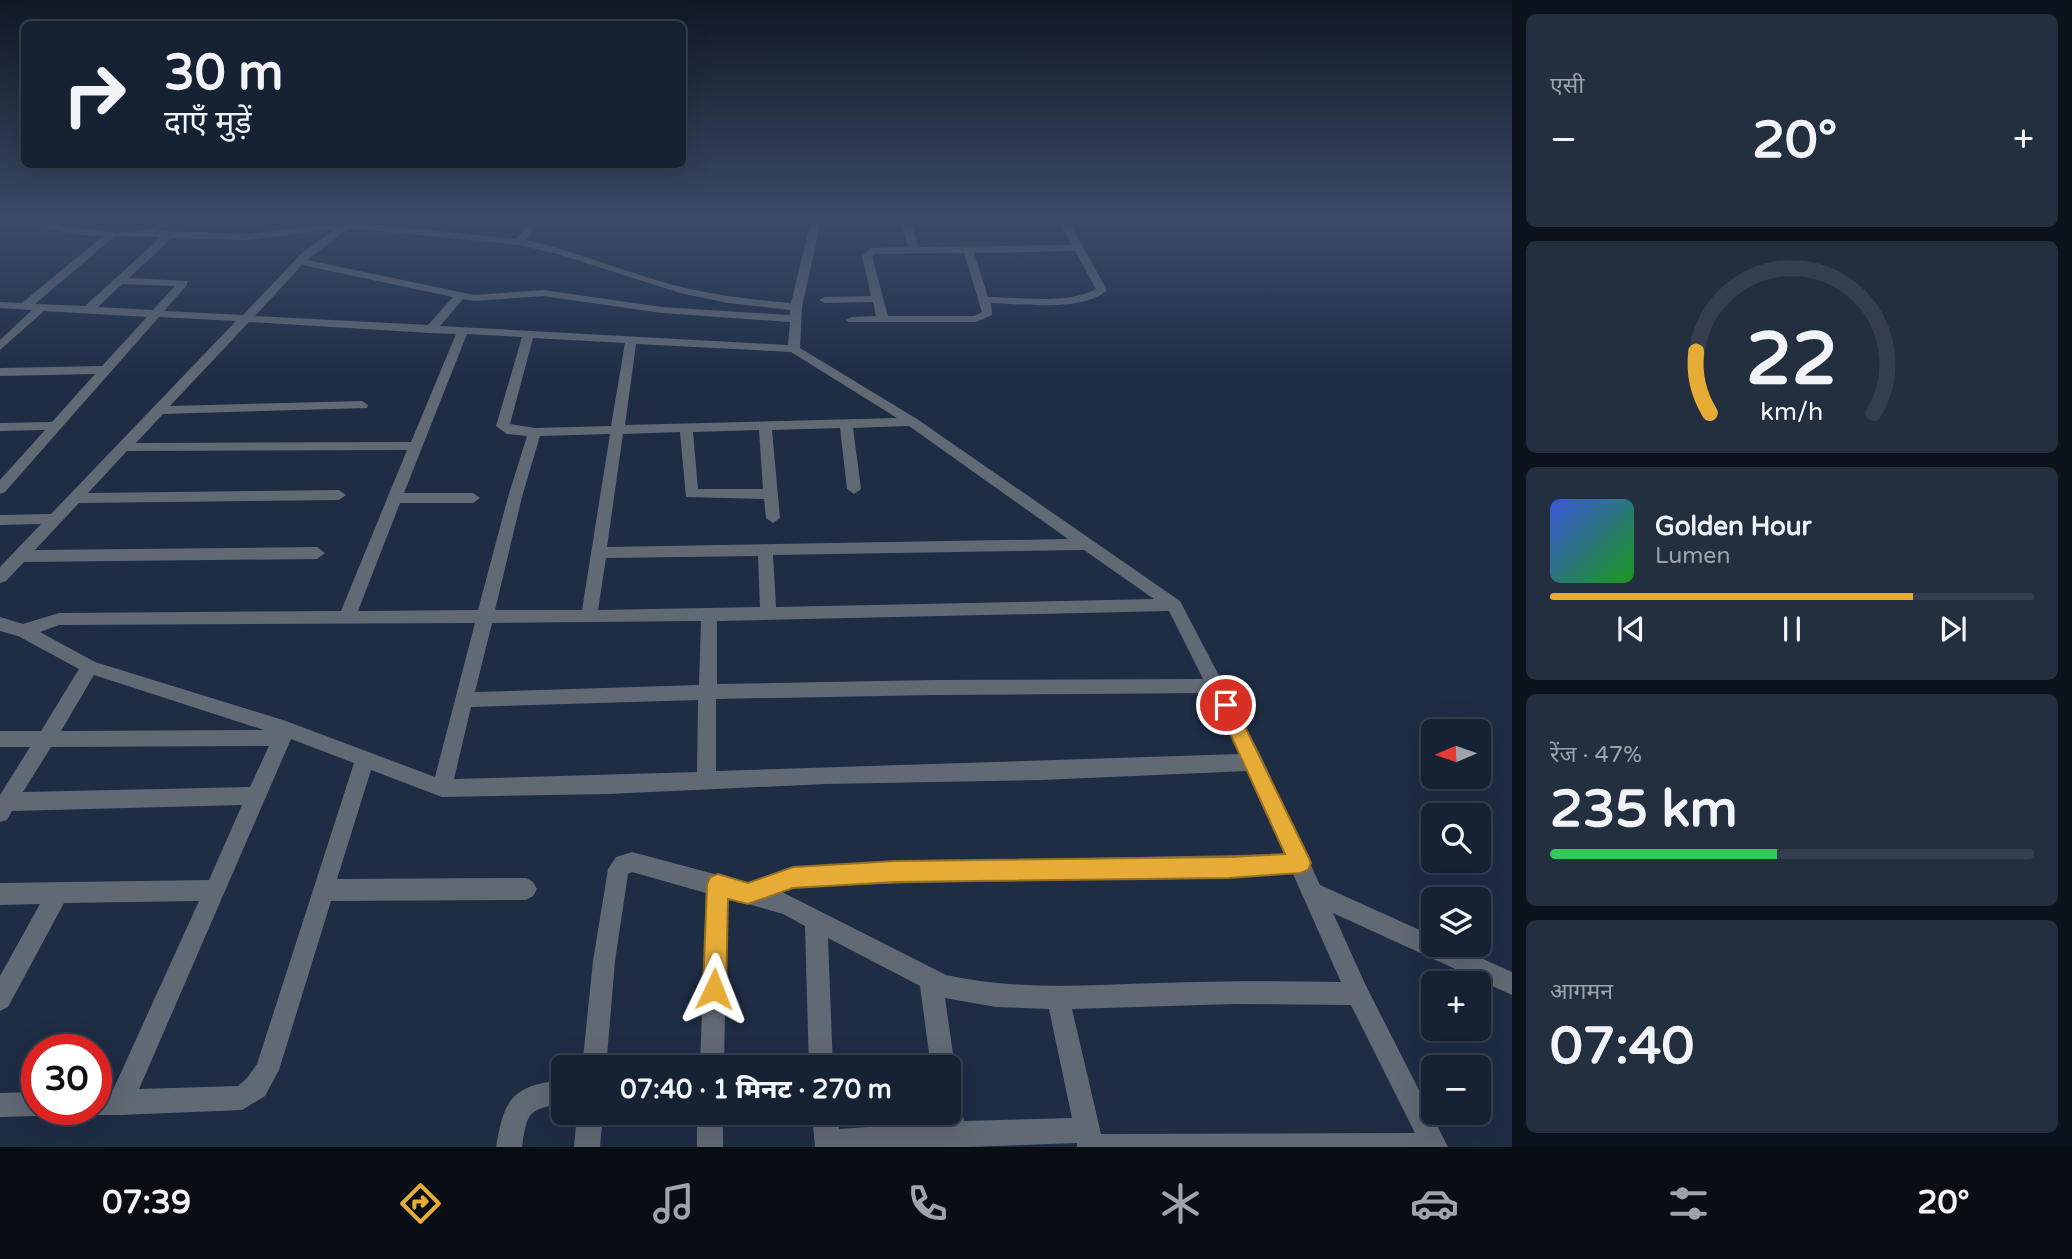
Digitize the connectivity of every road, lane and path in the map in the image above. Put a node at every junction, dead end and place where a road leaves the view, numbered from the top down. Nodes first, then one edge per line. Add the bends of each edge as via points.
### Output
1 (63, 274) edge
2 (128, 274) edge
3 (289, 274) edge
4 (358, 274) edge
5 (630, 274) edge
6 (804, 274) edge
7 (871, 274) edge
8 (976, 274) edge
9 (1092, 274) edge
10 (120, 281) junction
11 (461, 294) junction
12 (877, 299) junction
13 (825, 300) dead end
14 (848, 300) junction
15 (984, 300) junction
16 (0, 305) edge
17 (24, 307) junction
18 (41, 308) junction
19 (88, 310) junction
20 (795, 313) junction
21 (156, 314) junction
22 (243, 320) junction
23 (852, 320) junction
24 (883, 320) junction
25 (430, 330) junction
26 (462, 332) junction
27 (528, 335) junction
28 (855, 337) dead end
29 (631, 341) junction
30 (0, 346) edge
31 (794, 349) junction
32 (106, 370) junction
33 (0, 372) edge
34 (362, 405) dead end
35 (157, 410) junction
36 (912, 422) junction
37 (846, 424) junction
38 (765, 425) junction
39 (56, 426) junction
40 (0, 427) edge
41 (687, 427) junction
42 (617, 428) junction
43 (535, 432) junction
44 (416, 446) junction
45 (121, 447) junction
46 (0, 489) edge
47 (854, 489) dead end
48 (771, 494) junction
49 (340, 495) dead end
50 (73, 498) junction
51 (395, 498) junction
52 (473, 498) dead end
53 (772, 518) dead end
54 (54, 519) junction
55 (0, 520) edge
56 (1087, 544) junction
57 (765, 550) junction
58 (317, 553) dead end
59 (598, 553) junction
60 (20, 556) junction
61 (0, 577) edge
62 (1174, 606) junction
63 (768, 613) junction
64 (709, 614) junction
65 (485, 616) junction
66 (589, 616) junction
67 (347, 617) junction
68 (0, 624) edge
69 (23, 631) junction
70 (90, 667) junction
71 (1216, 686) junction
72 (709, 691) junction
73 (463, 700) junction
74 (284, 733) junction
75 (47, 738) junction
76 (0, 739) edge
77 (365, 757) junction
78 (1254, 762) junction
79 (706, 780) junction
80 (442, 788) junction
81 (256, 796) junction
82 (3, 808) edge
83 (1300, 863) junction
84 (718, 885) junction
85 (526, 889) dead end
86 (215, 890) junction
87 (324, 890) junction
88 (58, 893) junction
89 (1314, 893) junction
90 (0, 894) edge
91 (748, 894) junction
92 (816, 920) junction
93 (930, 980) junction
94 (1512, 984) edge
95 (1358, 994) junction
96 (1058, 997) junction
97 (0, 999) edge
98 (595, 1055) edge
99 (712, 1055) edge
100 (821, 1055) edge
101 (941, 1055) edge
102 (551, 1093) edge
103 (112, 1095) edge
104 (112, 1103) edge
105 (21, 1104) edge
106 (0, 1105) edge
107 (589, 1125) edge
108 (710, 1125) edge
109 (826, 1125) edge
110 (954, 1140) edge
111 (1089, 1141) edge
112 (828, 1145) edge
113 (1434, 1146) edge
114 (509, 1147) edge
115 (586, 1147) edge
116 (710, 1147) edge

1 - 17 street
2 - 10 street
3 - 22 street
4 - 11 street
5 - 20 street via 680,290
6 - 20 street
7 - 12 street
8 - 15 street
9 - 15 street via 1102,290 1098,294
10 - 19 street
10 - 21 street via 183,283
11 - 20 street via 490,298 552,294 662,310
11 - 25 street
12 - 14 street
12 - 24 street
13 - 14 street
14 - 23 street
15 - 24 street via 988,313 976,319
16 - 17 street
17 - 18 street
18 - 19 street
18 - 30 street
19 - 21 street
20 - 31 street
21 - 22 street
21 - 32 street
22 - 25 street
22 - 35 street
23 - 24 street
23 - 28 street
25 - 26 street
26 - 27 street
26 - 44 street
27 - 29 street
27 - 43 street via 503,426
29 - 31 street
29 - 42 street
31 - 36 street
32 - 33 street
32 - 39 street
34 - 35 street
35 - 45 street
36 - 37 street
36 - 56 street
37 - 38 street
37 - 47 street
38 - 41 street
38 - 48 street
39 - 40 street
39 - 46 street
41 - 42 street
41 - 48 street via 691,494
42 - 43 street
42 - 59 street
43 - 65 street
44 - 45 street
44 - 51 street
45 - 50 street
48 - 53 street
49 - 50 street
50 - 54 street
51 - 52 street
51 - 67 street
54 - 55 street
54 - 60 street
56 - 57 street
56 - 62 street
57 - 59 street
57 - 63 street
58 - 60 street
59 - 66 street
60 - 61 street
62 - 63 street
62 - 71 street
63 - 64 street
64 - 66 street
64 - 72 street
65 - 66 street
65 - 67 street
65 - 73 street
67 - 69 street via 60,619
68 - 69 street
69 - 70 street
70 - 74 street
70 - 75 street
71 - 72 street
71 - 78 street
72 - 73 street
72 - 79 street
73 - 80 street
74 - 75 street
74 - 77 street
74 - 81 street
75 - 76 street
75 - 82 street
77 - 80 street
77 - 87 street
78 - 79 street
78 - 83 street
79 - 80 street
81 - 82 street
81 - 86 street
83 - 89 street
83 - 91 street via 882,872 793,878
84 - 91 street
84 - 98 street via 632,862 618,869
84 - 99 street
85 - 87 street
86 - 88 street
86 - 103 street
87 - 104 street via 267,1070 256,1087 242,1098
88 - 90 street
88 - 97 street
89 - 94 street
89 - 95 street
91 - 92 street via 786,904
92 - 93 street
92 - 100 street
93 - 96 street via 988,996
93 - 101 street
95 - 96 street
95 - 113 street
96 - 111 street
102 - 114 street via 535,1094 520,1104
105 - 106 street
107 - 115 street
108 - 116 street
109 - 112 street
110 - 111 street
110 - 112 street
111 - 113 street

